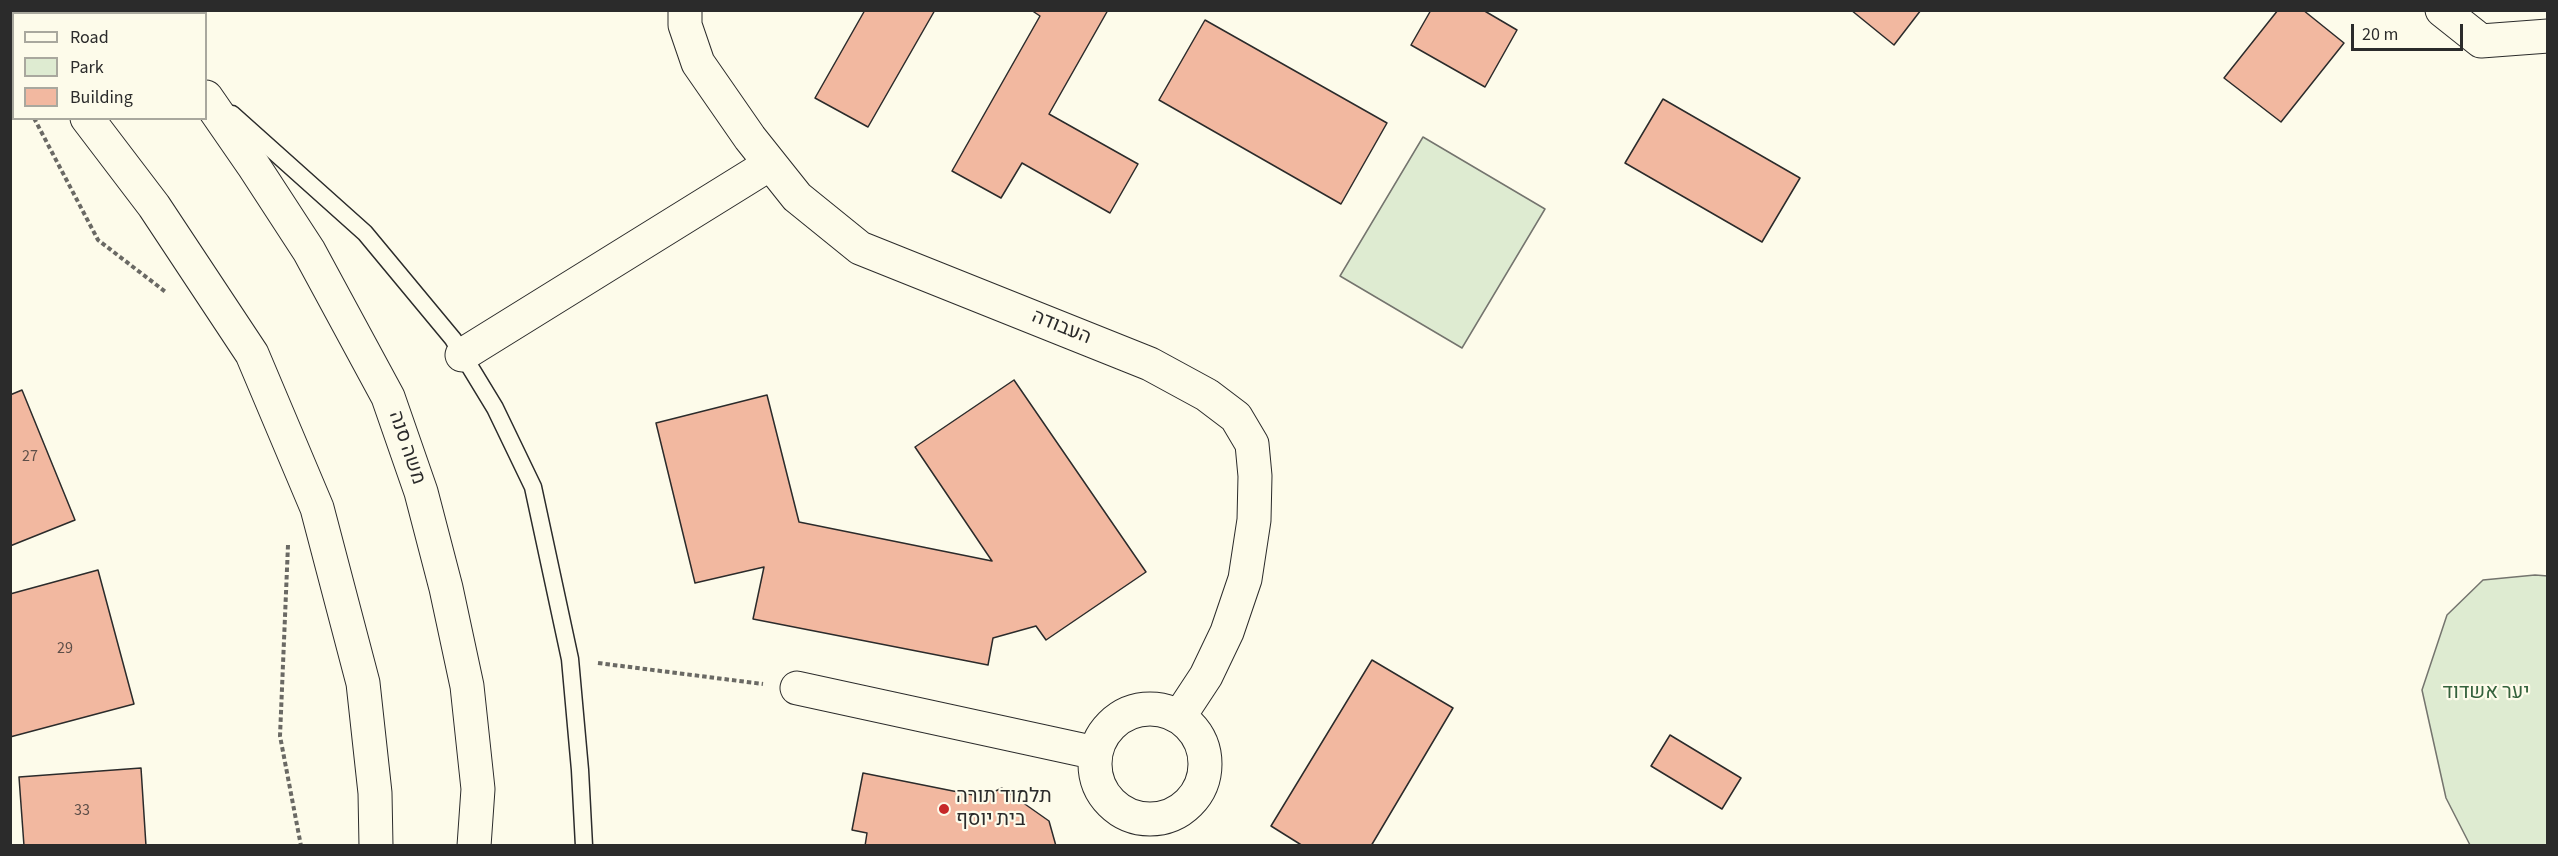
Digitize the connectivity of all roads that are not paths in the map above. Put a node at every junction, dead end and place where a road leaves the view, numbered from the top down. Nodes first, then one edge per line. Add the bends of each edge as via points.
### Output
1 (685, 10) edge
2 (2442, 10) edge
3 (2547, 36) edge
4 (207, 91) edge
5 (207, 98) edge
6 (89, 120) edge
7 (770, 164) junction
8 (462, 355) junction
9 (797, 688) road end
10 (1179, 717) junction
11 (1096, 753) junction
12 (376, 846) edge
13 (474, 846) edge
14 (585, 846) edge

1 - 7 street, העבודה via 685,25 699,63
2 - 3 street via 2481,40
4 - 8 lane via 365,233
5 - 13 street, משה סנה via 309,251 388,397 421,492 467,686 478,789
6 - 12 street via 154,206 252,354 317,508 363,683 375,793
7 - 8 street
7 - 10 street, העבודה via 797,197 860,248 1150,364 1207,395 1236,417 1252,444 1255,476 1254,520 1245,579 1227,632 1206,676
8 - 14 lane via 495,408 533,487 570,659
9 - 11 street
10 - 11 street via 1145,709 1128,714 1113,723
10 - 11 street via 1203,745 1206,764 1203,782 1194,798 1181,810 1163,818 1145,820 1127,815 1112,804 1095,772

